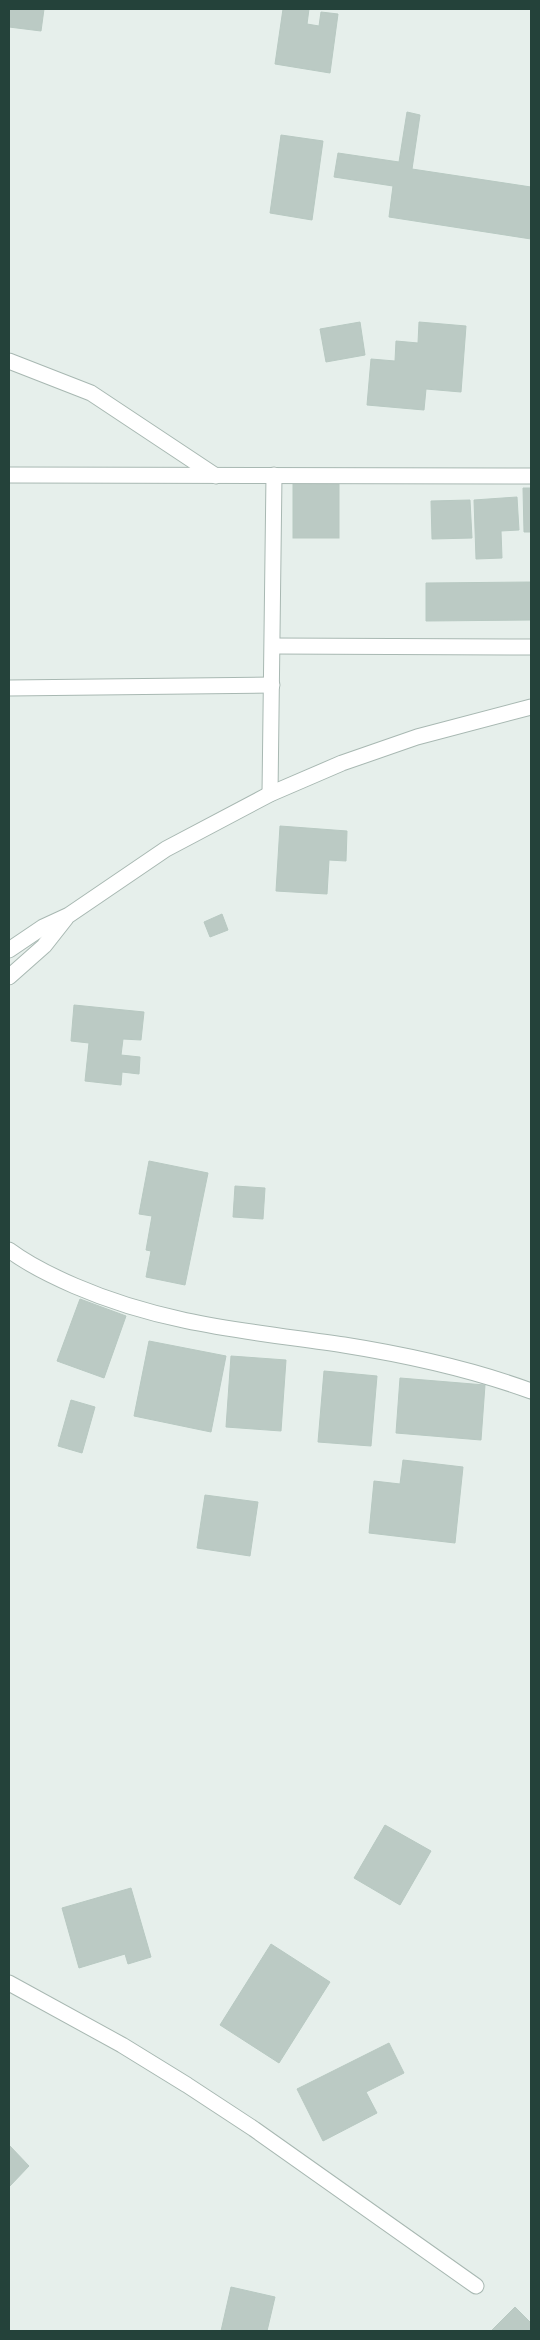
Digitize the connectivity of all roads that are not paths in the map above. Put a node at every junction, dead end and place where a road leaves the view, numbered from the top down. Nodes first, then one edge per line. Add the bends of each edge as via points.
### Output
1 (9, 361) edge
2 (9, 475) edge
3 (216, 476) junction
4 (274, 476) junction
5 (531, 476) edge
6 (273, 646) junction
7 (531, 647) edge
8 (272, 685) junction
9 (9, 688) edge
10 (531, 707) edge
11 (270, 794) junction
12 (69, 915) junction
13 (9, 950) edge
14 (9, 976) edge
15 (9, 1250) edge
16 (531, 1391) edge
17 (9, 1983) edge
18 (476, 2286) dead end

1 - 3 street via 91,393
2 - 3 street
3 - 4 street
4 - 5 street
4 - 6 street
6 - 7 street
6 - 8 street
8 - 9 street
8 - 11 street
10 - 11 street via 416,737 342,763
11 - 12 street via 166,849
12 - 13 street via 43,927
12 - 14 street via 44,946
15 - 16 street via 23,1261 92,1293 164,1317 408,1356
17 - 18 street via 114,2040 187,2085

